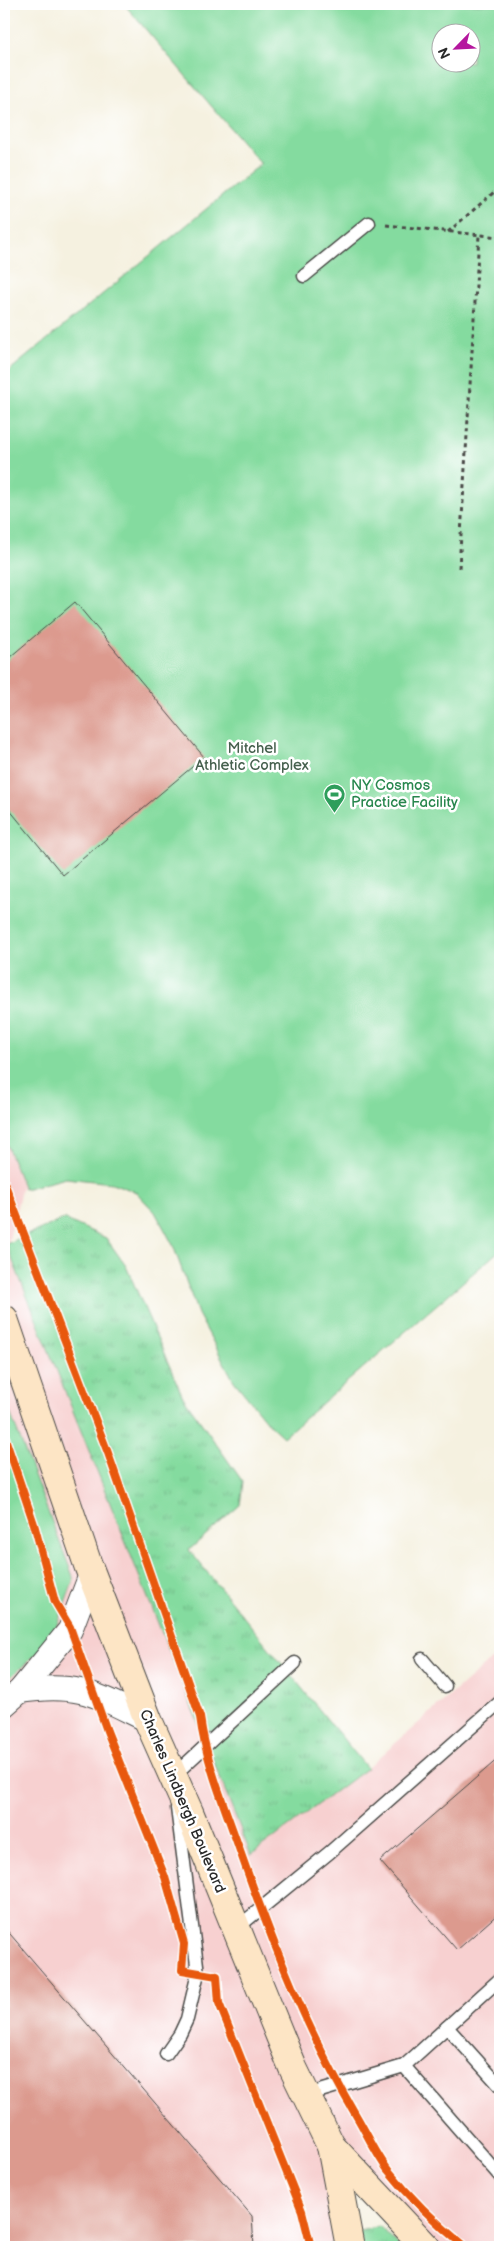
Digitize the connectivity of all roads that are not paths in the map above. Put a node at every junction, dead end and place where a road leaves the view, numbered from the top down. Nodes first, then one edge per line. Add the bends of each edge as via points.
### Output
1 (369, 223) road end
2 (304, 276) dead end
3 (4, 1319) edge
4 (92, 1572) junction
5 (422, 1659) dead end
6 (295, 1663) dead end
7 (445, 1686) dead end
8 (12, 1698) edge
9 (500, 1702) edge
10 (148, 1720) junction
11 (172, 1774) junction
12 (237, 1928) junction
13 (500, 1980) edge
14 (447, 2027) junction
15 (166, 2054) dead end
16 (404, 2066) junction
17 (500, 2086) edge
18 (306, 2095) junction
19 (331, 2146) junction
20 (500, 2176) edge
21 (350, 2247) edge
22 (426, 2247) edge

1 - 2 lane
3 - 4 street, Charles Lindbergh Boulevard
4 - 8 street via 70,1630
4 - 10 street, Charles Lindbergh Boulevard
5 - 7 lane
6 - 11 lane
8 - 10 street via 48,1687 78,1689 94,1693
9 - 12 lane via 330,1852
10 - 11 street, Charles Lindbergh Boulevard
11 - 12 street, Charles Lindbergh Boulevard
11 - 15 lane via 198,1973 187,2019
12 - 18 street, Charles Lindbergh Boulevard
13 - 14 lane
14 - 16 lane
14 - 17 lane
16 - 18 lane
16 - 20 lane
18 - 19 street, Charles Lindbergh Boulevard
19 - 21 street
19 - 22 street, Charles Lindbergh Boulevard

